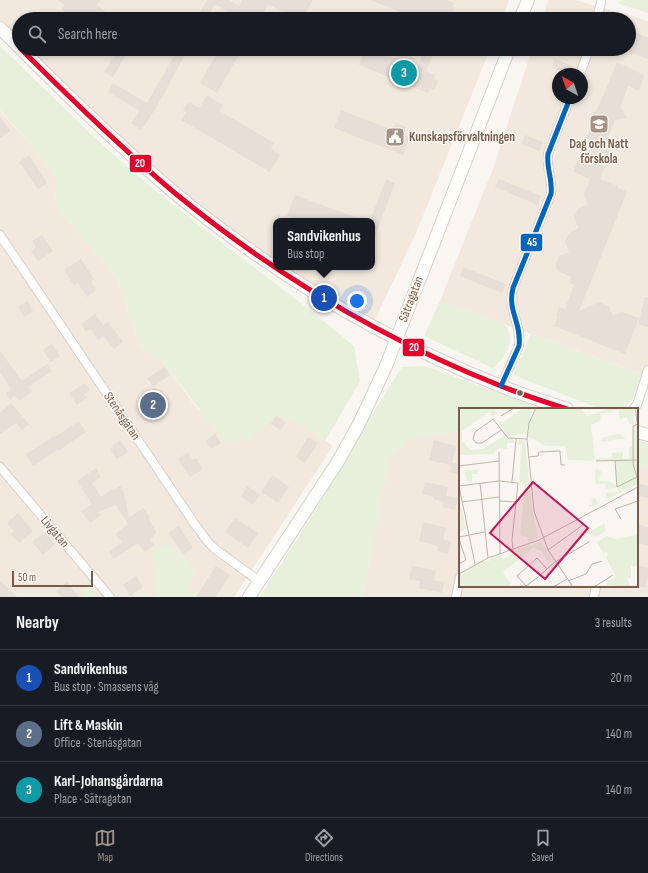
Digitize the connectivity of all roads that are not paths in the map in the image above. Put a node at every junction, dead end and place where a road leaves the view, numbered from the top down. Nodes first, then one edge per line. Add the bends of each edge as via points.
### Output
1 (528, 0) edge
2 (601, 2) dead end
3 (523, 12) edge
4 (599, 12) edge
5 (0, 28) edge
6 (12, 40) edge
7 (28, 56) edge
8 (505, 56) edge
9 (586, 56) edge
10 (582, 68) edge
11 (568, 104) edge
12 (1, 238) edge
13 (273, 265) edge
14 (280, 270) edge
15 (396, 338) junction
16 (648, 370) edge
17 (502, 386) junction
18 (564, 408) edge
19 (634, 408) edge
20 (638, 432) edge
21 (648, 435) edge
22 (0, 467) edge
23 (259, 581) junction
24 (459, 582) edge
25 (596, 587) edge
26 (110, 597) edge
27 (249, 597) edge
28 (456, 597) edge
29 (594, 597) edge

1 - 3 street
2 - 4 street
5 - 6 street
7 - 13 street via 134,158 212,222
8 - 15 street, Sätragatan
9 - 10 street
11 - 17 street via 548,154 552,186 550,194 512,292 511,303 520,339
12 - 23 street, Stenåsgatan via 208,542
14 - 15 street
15 - 17 street
15 - 23 street, Sätragatan via 386,366 349,442
16 - 19 street
17 - 18 street
20 - 21 street
22 - 26 street, Livgatan
23 - 27 street, Sätragatan
24 - 28 street
25 - 29 street

